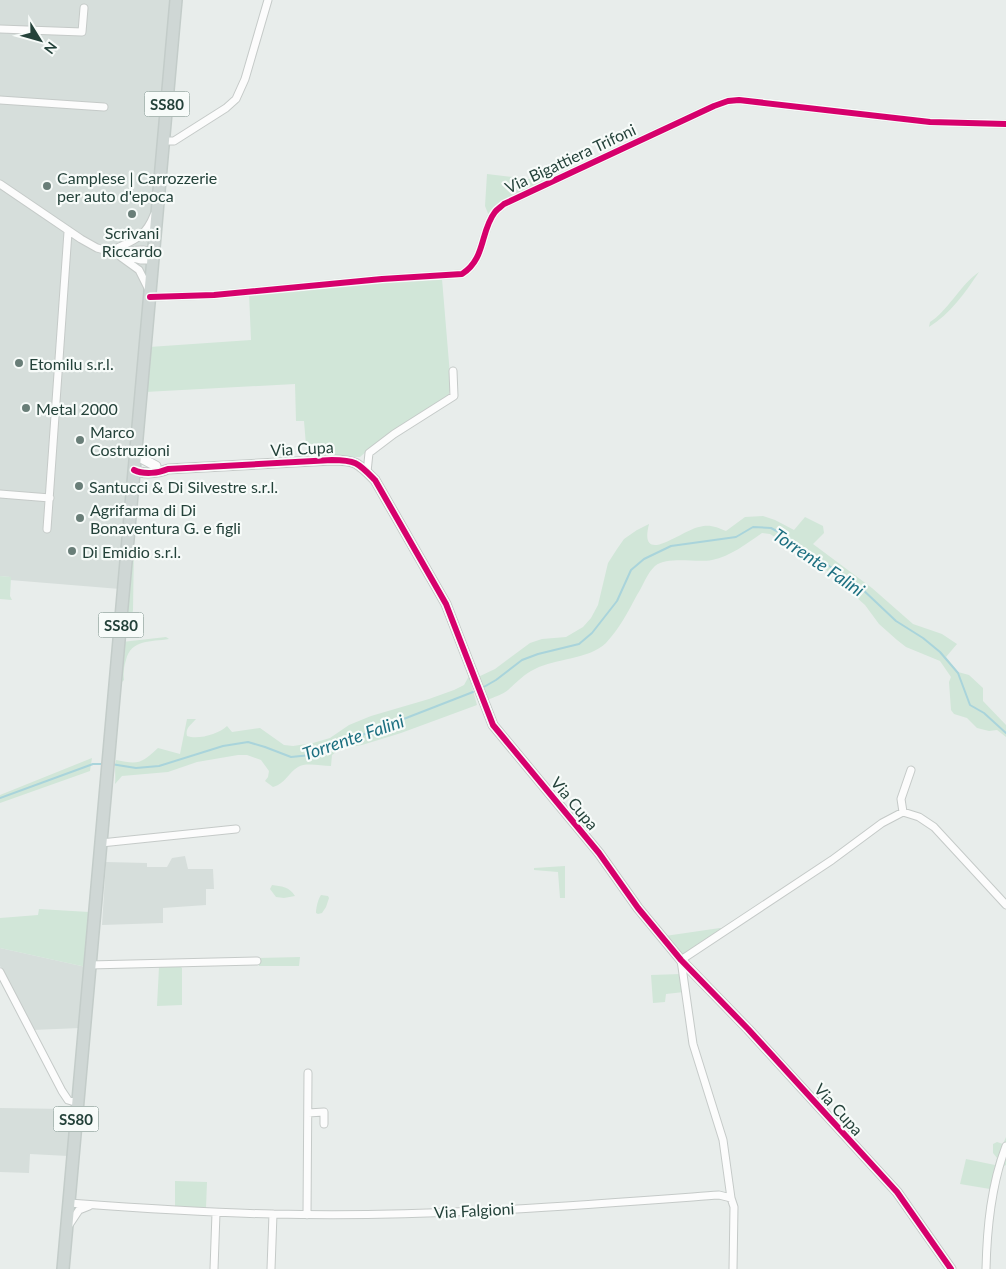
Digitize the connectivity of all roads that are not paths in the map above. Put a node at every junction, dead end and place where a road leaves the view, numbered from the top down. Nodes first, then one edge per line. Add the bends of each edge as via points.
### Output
1 (176, 0) edge
2 (268, 0) edge
3 (84, 8) dead end
4 (0, 28) edge
5 (0, 100) edge
6 (104, 107) dead end
7 (1006, 124) edge
8 (164, 141) junction
9 (0, 184) edge
10 (158, 207) junction
11 (68, 232) junction
12 (110, 251) junction
13 (154, 255) junction
14 (150, 295) junction
15 (453, 371) dead end
16 (136, 450) junction
17 (154, 469) junction
18 (134, 470) junction
19 (367, 472) junction
20 (0, 494) edge
21 (132, 494) junction
22 (50, 498) junction
23 (47, 529) dead end
24 (911, 770) dead end
25 (903, 812) junction
26 (236, 829) dead end
27 (101, 843) junction
28 (1006, 904) edge
29 (681, 960) junction
30 (257, 961) dead end
31 (89, 965) junction
32 (0, 972) edge
33 (308, 1073) dead end
34 (78, 1103) junction
35 (308, 1113) junction
36 (324, 1124) dead end
37 (1006, 1146) edge
38 (731, 1198) junction
39 (69, 1203) junction
40 (95, 1206) junction
41 (216, 1213) junction
42 (274, 1214) junction
43 (307, 1215) junction
44 (66, 1230) junction
45 (62, 1269) edge
46 (214, 1269) edge
47 (271, 1269) edge
48 (733, 1269) edge
49 (950, 1269) edge
50 (986, 1269) edge

1 - 8 main road, SS80
2 - 8 street via 236,99 174,141
3 - 4 street via 82,32
5 - 6 street
7 - 14 street, Via Bigattiera Trifoni via 930,122 728,101 504,204 495,212 474,262 462,274 214,295
8 - 10 main road, SS80
9 - 11 street
10 - 12 street via 143,234 131,243
10 - 13 main road, SS80
11 - 12 street via 97,248
11 - 22 street
12 - 13 street via 144,250
12 - 14 street via 139,270
13 - 14 main road, SS80
14 - 16 main road, SS80
15 - 19 street via 454,396 369,453
16 - 17 street, Via Cupa
16 - 18 main road, SS80
17 - 18 street, Via Cupa
17 - 19 street, Via Cupa via 350,460
17 - 21 street via 138,480
18 - 21 main road, SS80
19 - 29 street, Via Cupa via 375,480 446,604 493,725 599,853
20 - 22 street
21 - 27 main road, SS80
22 - 23 street
24 - 25 street via 902,799
25 - 28 street via 934,827
25 - 29 street
26 - 27 street
27 - 31 main road, SS80
29 - 38 street via 693,1044 722,1140
29 - 49 street, Via Cupa via 897,1192
30 - 31 street
31 - 34 main road, SS80
32 - 34 street via 62,1091 68,1100
33 - 35 street
34 - 39 main road, SS80
35 - 36 street via 324,1112
35 - 43 street
37 - 50 street via 997,1168
38 - 43 street, Via Falgioni via 719,1195 570,1206
38 - 48 street via 734,1207
39 - 40 street, Via Falgioni
39 - 44 main road, SS80
40 - 41 street, Via Falgioni
40 - 44 street via 79,1210
41 - 42 street, Via Falgioni
41 - 46 street
42 - 43 street, Via Falgioni
42 - 47 street
44 - 45 main road, SS80

